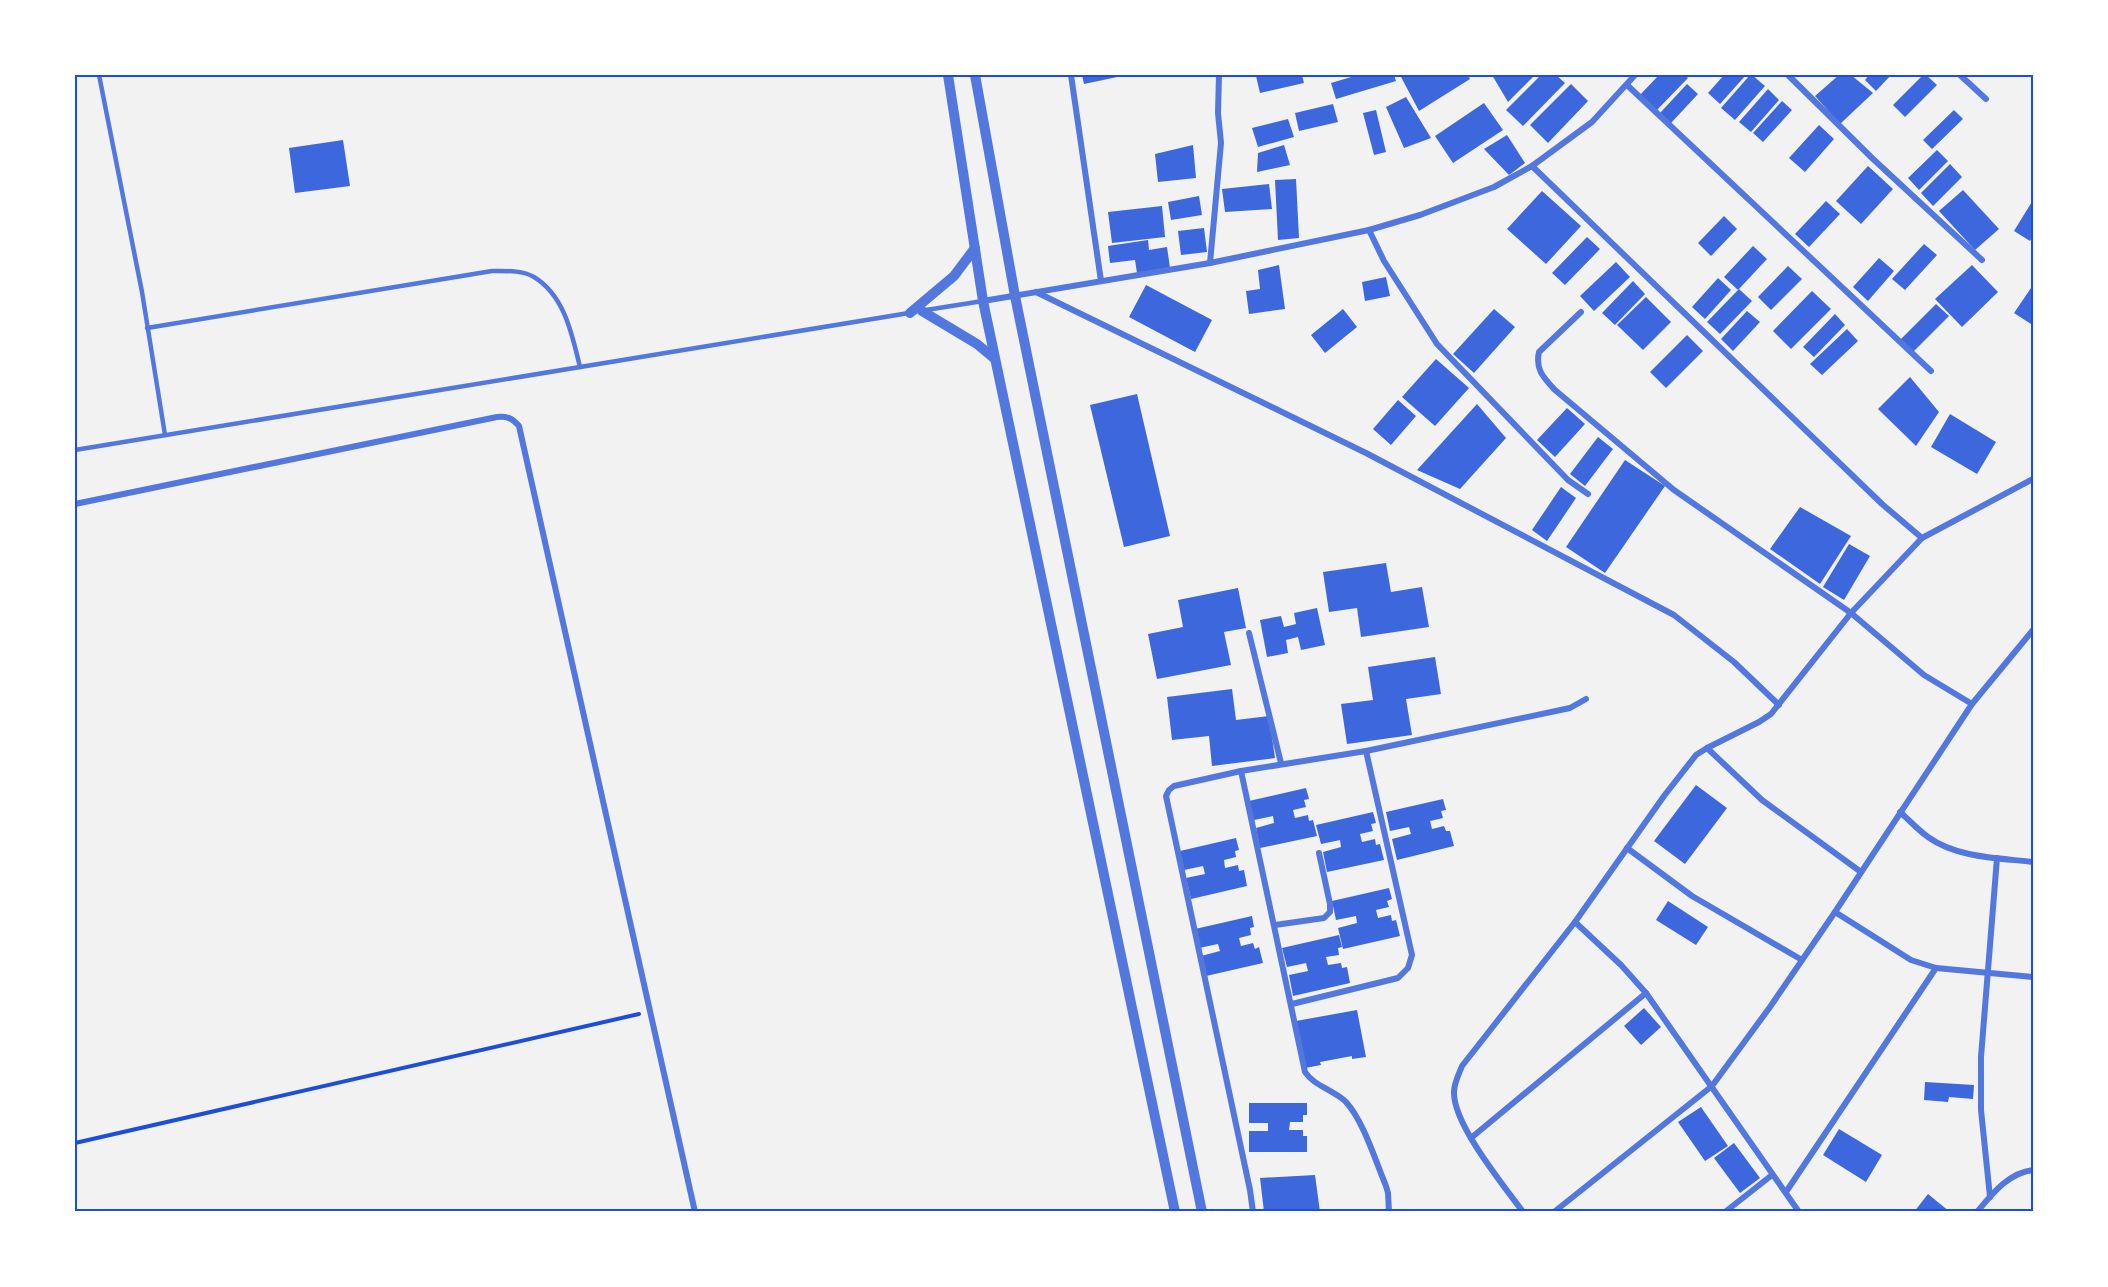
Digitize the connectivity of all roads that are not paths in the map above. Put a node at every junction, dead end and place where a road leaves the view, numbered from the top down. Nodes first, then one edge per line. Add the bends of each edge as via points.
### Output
1 (99, 75) edge
2 (948, 75) edge
3 (975, 75) edge
4 (1071, 75) edge
5 (1219, 75) edge
6 (1635, 75) edge
7 (1788, 75) edge
8 (1960, 75) edge
9 (1627, 85) junction
10 (1986, 99) dead end
11 (1532, 166) junction
12 (1368, 230) junction
13 (975, 248) junction
14 (1982, 260) dead end
15 (1210, 263) junction
16 (1101, 281) junction
17 (1036, 292) junction
18 (1015, 296) junction
19 (983, 301) junction
20 (922, 311) junction
21 (1581, 312) dead end
22 (910, 313) junction
23 (147, 328) junction
24 (995, 360) junction
25 (580, 367) junction
26 (1931, 371) dead end
27 (165, 435) junction
28 (75, 450) edge
29 (2033, 479) edge
30 (1588, 494) dead end
31 (75, 504) edge
32 (1922, 538) junction
33 (1851, 613) junction
34 (2033, 630) edge
35 (1249, 633) dead end
36 (1586, 699) dead end
37 (1972, 704) junction
38 (1779, 705) junction
39 (1707, 748) junction
40 (1366, 751) junction
41 (1281, 763) junction
42 (1241, 771) junction
43 (1900, 812) junction
44 (1627, 848) junction
45 (1319, 853) dead end
46 (1997, 858) junction
47 (2033, 862) edge
48 (1861, 872) junction
49 (1835, 912) junction
50 (1575, 922) junction
51 (1275, 926) junction
52 (1802, 960) junction
53 (1936, 968) junction
54 (1988, 973) junction
55 (2033, 977) edge
56 (1646, 993) junction
57 (1292, 1004) junction
58 (1712, 1086) junction
59 (1471, 1138) junction
60 (2033, 1170) edge
61 (1772, 1175) junction
62 (1786, 1192) junction
63 (1990, 1197) junction
64 (695, 1212) edge
65 (1175, 1212) edge
66 (1202, 1212) edge
67 (1253, 1212) edge
68 (1389, 1212) edge
69 (1523, 1212) edge
70 (1554, 1212) edge
71 (1725, 1212) edge
72 (1799, 1212) edge
73 (1977, 1212) edge

1 - 23 lane
2 - 13 street
3 - 18 street
4 - 16 street
5 - 15 street via 1221,143
6 - 9 street
7 - 14 street
8 - 10 street
9 - 11 street via 1592,122
9 - 26 street
11 - 12 street via 1494,187
11 - 32 street via 1882,504
12 - 15 street
12 - 30 street via 1437,344 1568,480
13 - 19 street
13 - 22 street via 954,276
15 - 16 street
16 - 17 street
17 - 18 street
17 - 38 street via 1366,453 1674,615 1734,662
18 - 19 street
18 - 66 street
19 - 20 lane
19 - 24 street
20 - 22 lane
20 - 24 street via 977,344
21 - 33 street via 1539,352 1540,373 1555,390 1674,490
22 - 25 lane
23 - 25 lane via 492,271 514,271 533,277 550,291 568,319
23 - 27 lane
24 - 65 street
25 - 27 lane
27 - 28 lane
29 - 32 street
31 - 64 street via 497,417 513,419 519,426
32 - 33 street
33 - 37 street via 1924,675
33 - 38 street
34 - 37 street
35 - 41 street
36 - 40 street via 1570,708
37 - 43 street
38 - 39 street via 1760,722
39 - 44 street via 1696,755
39 - 48 street via 1762,800
40 - 41 street
40 - 57 street via 1412,955 1410,962 1405,973 1391,980
41 - 42 street
42 - 51 street
42 - 67 street via 1174,786 1166,796
43 - 46 street via 1945,847
43 - 48 street
44 - 50 street
44 - 52 street via 1692,896
45 - 51 street via 1330,912 1324,918
46 - 47 street
46 - 54 street
48 - 49 street
49 - 52 street
49 - 53 street via 1911,960
50 - 56 street
50 - 59 street via 1462,1066 1454,1093 1456,1107
51 - 57 street
52 - 58 street
53 - 54 street
53 - 62 street
54 - 55 street
54 - 63 street via 1981,1110
56 - 58 street
56 - 59 street
57 - 68 street via 1305,1072 1344,1100 1358,1119 1389,1193
58 - 61 street
58 - 70 street
59 - 69 street
60 - 63 street via 2003,1183
61 - 62 street
61 - 71 street
62 - 72 street
63 - 73 street

